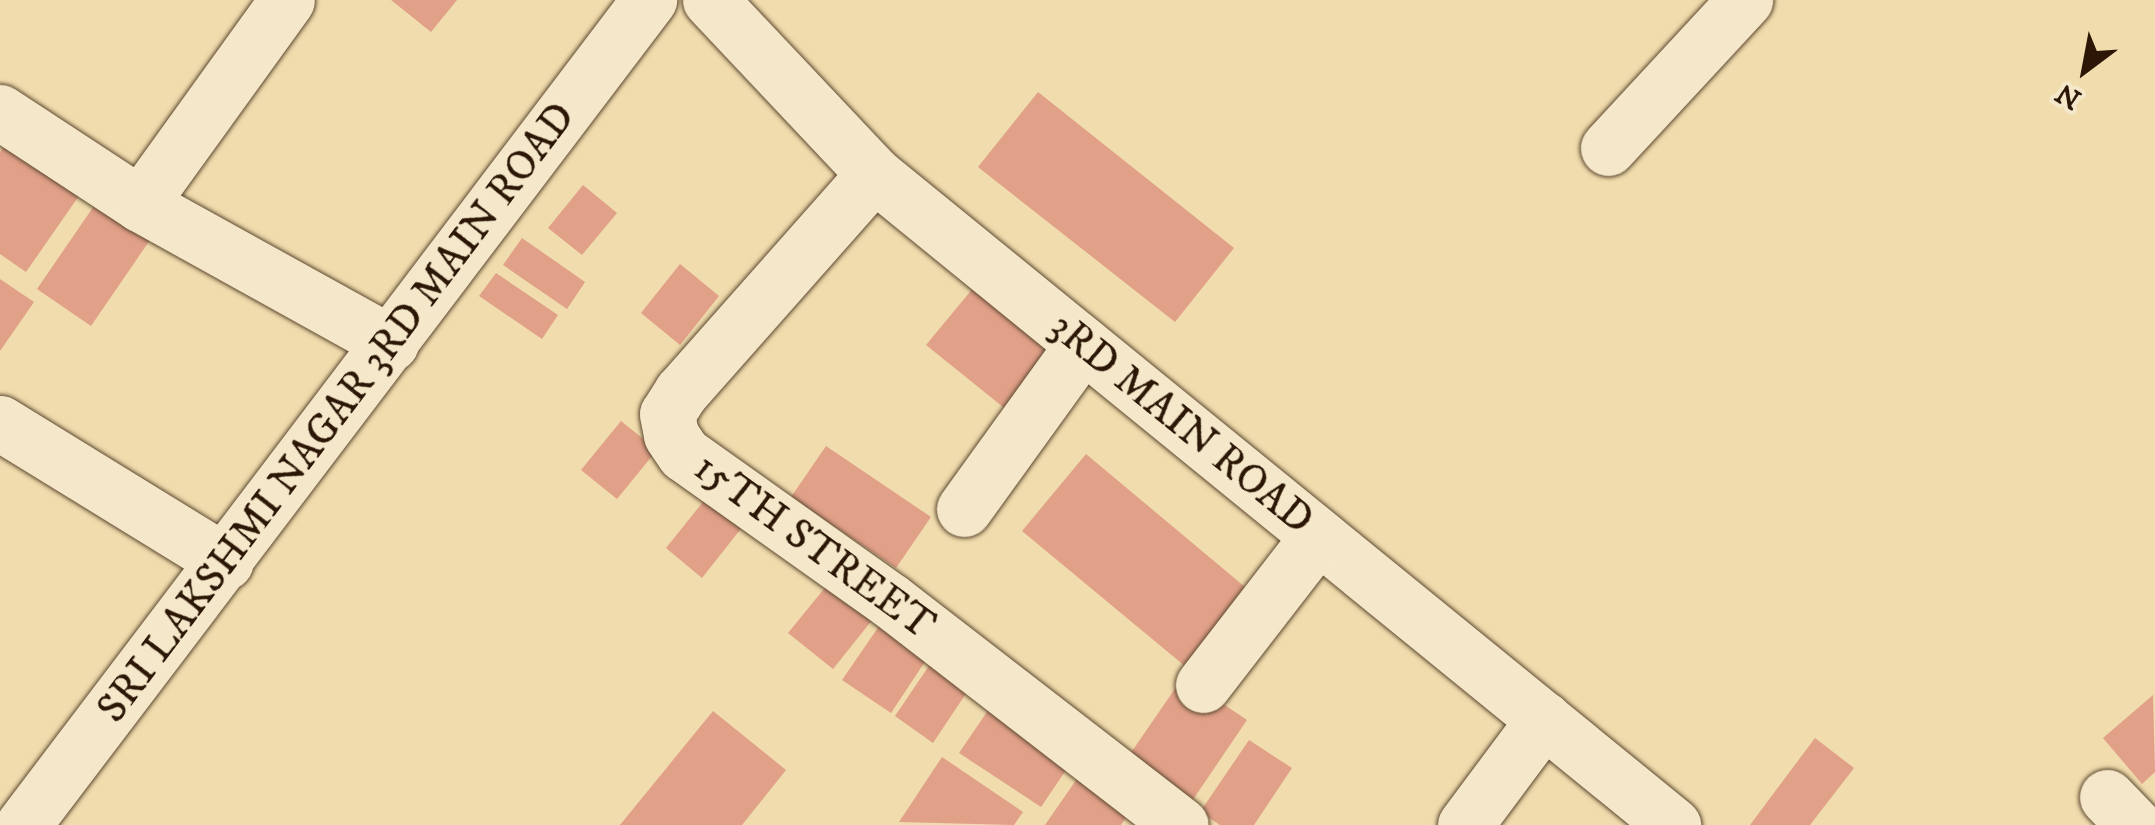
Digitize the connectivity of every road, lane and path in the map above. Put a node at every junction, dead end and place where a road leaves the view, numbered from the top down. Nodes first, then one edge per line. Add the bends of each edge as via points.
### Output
1 (287, 0) edge
2 (650, 0) edge
3 (710, 0) edge
4 (1745, 0) edge
5 (0, 112) edge
6 (1608, 148) dead end
7 (874, 174) junction
8 (140, 204) junction
9 (391, 343) junction
10 (1083, 344) junction
11 (0, 422) edge
12 (964, 509) dead end
13 (1318, 536) junction
14 (226, 562) junction
15 (1203, 685) dead end
16 (1544, 719) junction
17 (23, 825) edge
18 (1181, 825) edge
19 (1465, 825) edge
20 (1673, 825) edge

1 - 8 street
2 - 9 street, SRI LAKSHMI NAGAR 3RD MAIN ROAD
3 - 7 street, 3RD MAIN ROAD
4 - 6 street
5 - 8 street
7 - 10 street, 3RD MAIN ROAD
7 - 18 street, 15TH STREET via 681,392 667,414 671,435 684,454 891,601
8 - 9 street
9 - 14 street, SRI LAKSHMI NAGAR 3RD MAIN ROAD
10 - 12 street
10 - 13 street, 3RD MAIN ROAD
11 - 14 street
13 - 15 street
13 - 16 street, 3RD MAIN ROAD
14 - 17 street, SRI LAKSHMI NAGAR 3RD MAIN ROAD
16 - 19 street
16 - 20 street, 3RD MAIN ROAD

